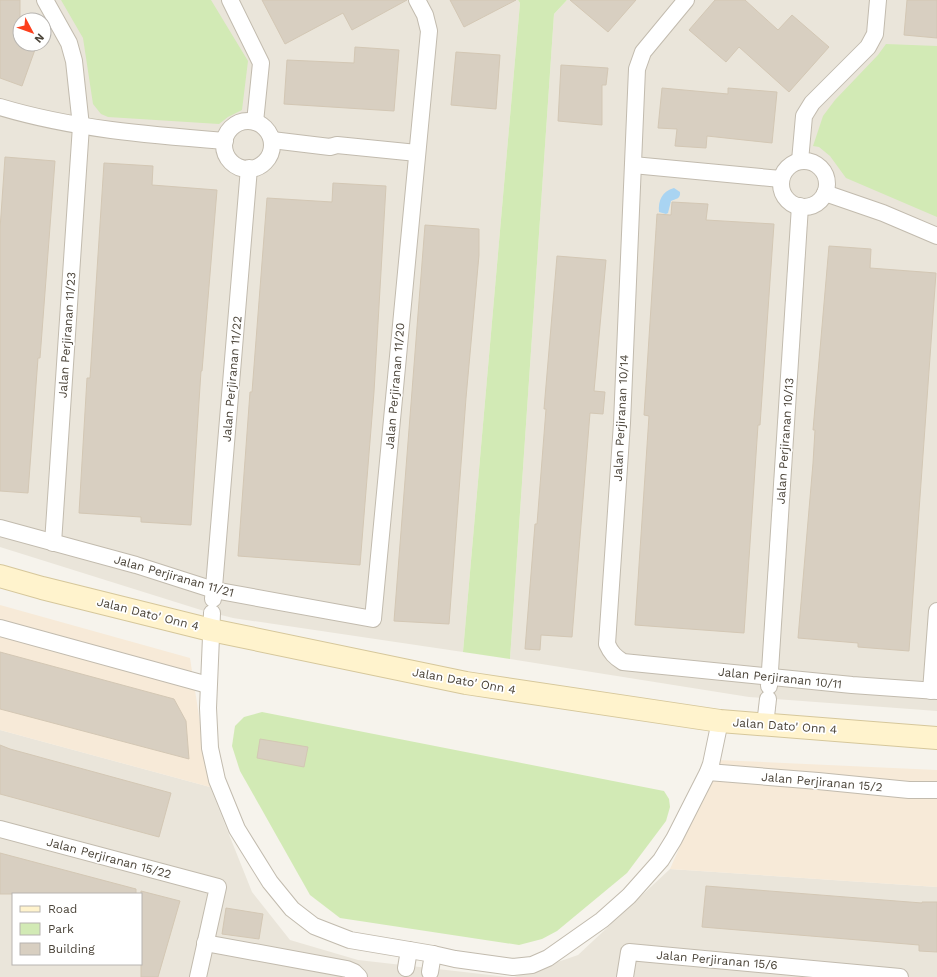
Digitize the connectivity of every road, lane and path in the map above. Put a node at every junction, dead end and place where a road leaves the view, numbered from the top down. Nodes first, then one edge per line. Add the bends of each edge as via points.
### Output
1 (46, 0) edge
2 (230, 0) edge
3 (417, 0) edge
4 (686, 0) edge
5 (878, 0) edge
6 (0, 107) edge
7 (255, 122) junction
8 (81, 126) junction
9 (272, 140) junction
10 (225, 141) junction
11 (417, 153) junction
12 (800, 161) junction
13 (633, 166) junction
14 (249, 168) junction
15 (781, 179) junction
16 (825, 193) junction
17 (800, 206) junction
18 (937, 236) edge
19 (0, 528) edge
20 (52, 543) junction
21 (0, 576) edge
22 (214, 590) junction
23 (937, 611) edge
24 (212, 616) junction
25 (373, 619) joint
26 (0, 628) edge
27 (623, 662) joint
28 (208, 685) junction
29 (768, 687) junction
30 (934, 691) edge
31 (720, 721) junction
32 (765, 724) junction
33 (937, 738) edge
34 (708, 772) junction
35 (937, 790) edge
36 (0, 829) edge
37 (205, 944) junction
38 (409, 950) junction
39 (433, 954) junction
40 (406, 968) dead end
41 (430, 972) dead end
42 (198, 977) edge
43 (359, 977) edge
44 (625, 977) edge
45 (900, 977) edge

1 - 8 street, Jalan Perjiranan 11/23 via 69,43 74,60
2 - 7 street via 261,63
3 - 11 street, Jalan Perjiranan 11/20 via 425,15 429,31
4 - 13 street, Jalan Perjiranan 10/14 via 643,52 637,69
5 - 12 street via 875,34 868,47 812,103 804,116
6 - 8 street
7 - 9 street via 266,129
7 - 10 street via 239,122 227,133
8 - 10 street
8 - 20 street, Jalan Perjiranan 11/23
9 - 11 street
9 - 14 street via 272,149 264,163
10 - 14 street via 224,148 230,160 242,168
11 - 25 street, Jalan Perjiranan 11/20
12 - 15 street via 788,167
12 - 16 street via 814,163 824,172
13 - 15 street
13 - 27 street, Jalan Perjiranan 10/14 via 622,423 607,644 615,657
14 - 22 street, Jalan Perjiranan 11/22
15 - 17 street via 787,200
16 - 17 street via 815,204
16 - 18 street via 883,213
17 - 29 street, Jalan Perjiranan 10/13
19 - 20 street, Jalan Perjiranan 11/21
20 - 22 street, Jalan Perjiranan 11/21 via 136,565
21 - 24 main road, Jalan Dato' Onn 4 via 42,588
22 - 24 street, Jalan Perjiranan 11/22
22 - 25 street, Jalan Perjiranan 11/21
23 - 30 street
24 - 28 street, Jalan Perjiranan 11/22
24 - 31 main road, Jalan Dato' Onn 4 via 466,683
26 - 28 street
27 - 29 street, Jalan Perjiranan 10/11
28 - 38 street, Jalan Perjiranan 11/22 via 210,748 217,780 238,829 270,882 292,908 314,926 350,940
29 - 30 street, Jalan Perjiranan 10/11 via 852,685
29 - 32 street, Jalan Perjiranan 10/13
31 - 32 main road, Jalan Dato' Onn 4
31 - 34 street, Jalan Perjiranan 11/22
32 - 33 main road, Jalan Dato' Onn 4
34 - 35 street, Jalan Perjiranan 15/2 via 909,790
34 - 39 street, Jalan Perjiranan 11/22 via 661,860 629,896 602,920 548,958 532,965 513,967
36 - 37 street, Jalan Perjiranan 15/22 via 218,887
37 - 42 street
37 - 43 street via 347,969
38 - 39 street, Jalan Perjiranan 11/22
38 - 40 street
39 - 41 street
44 - 45 street, Jalan Perjiranan 15/6 via 629,952

